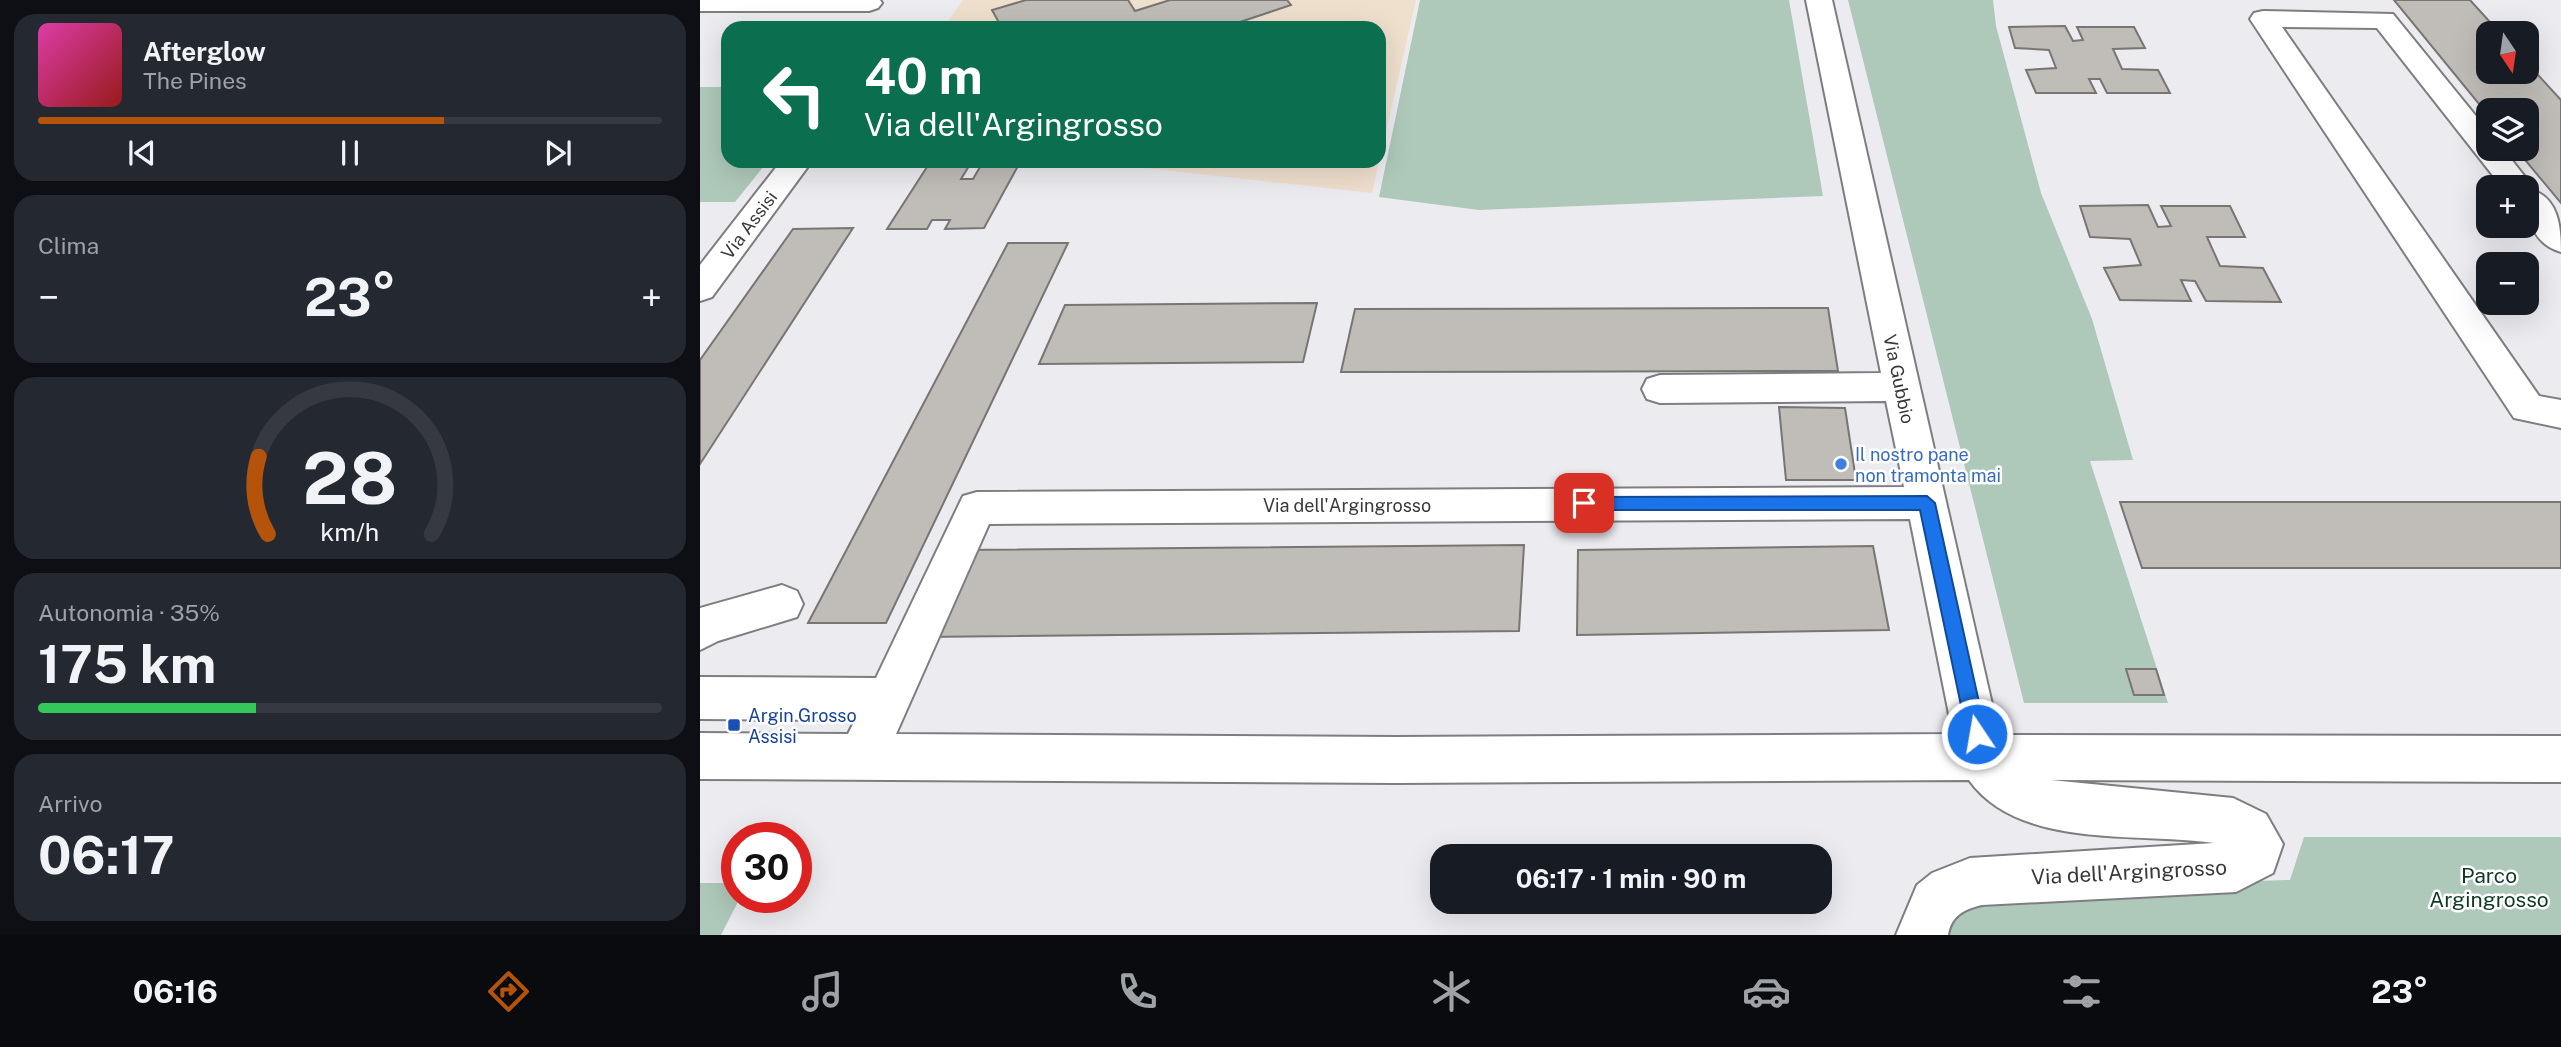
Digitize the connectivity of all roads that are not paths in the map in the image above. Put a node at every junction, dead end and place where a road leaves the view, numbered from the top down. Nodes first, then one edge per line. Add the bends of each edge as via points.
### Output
1 (1819, 0) edge
2 (700, 3) edge
3 (869, 3) dead end
4 (792, 168) edge
5 (2508, 175) edge
6 (2539, 214) edge
7 (2561, 241) edge
8 (700, 289) edge
9 (1900, 387) junction
10 (1660, 389) dead end
11 (2561, 414) edge
12 (1927, 503) junction
13 (782, 604) dead end
14 (701, 627) edge
15 (700, 698) edge
16 (888, 699) junction
17 (700, 756) edge
18 (862, 756) junction
19 (1981, 757) junction
20 (2561, 759) edge
21 (1922, 935) edge

1 - 9 street, Via Gubbio
2 - 3 street
4 - 8 street, Via Assisi
5 - 11 street via 2384,20 2263,19 2527,408
6 - 7 street
9 - 10 street
9 - 12 street, Via Gubbio
12 - 16 street, Via dell'Argingrosso via 978,508
12 - 19 street, Via Gubbio
13 - 14 street
15 - 16 street
16 - 18 street, Via dell'Argingrosso
17 - 18 street
18 - 19 street via 1396,760
19 - 20 street
19 - 21 street, Via dell'Argingrosso via 2004,785 2035,800 2233,822 2256,837 2259,851 2236,867 1963,883 1936,899

